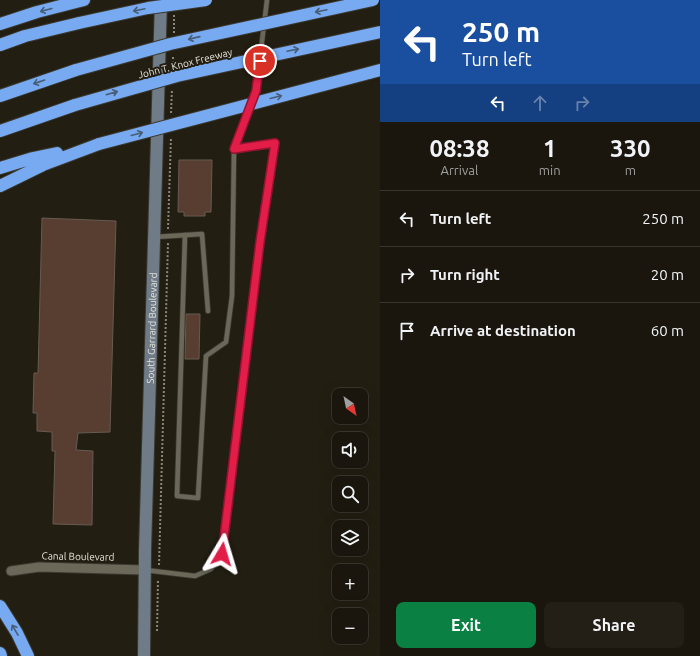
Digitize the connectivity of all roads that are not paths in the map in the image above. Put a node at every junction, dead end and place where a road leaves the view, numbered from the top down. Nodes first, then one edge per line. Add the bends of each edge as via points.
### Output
1 (84, 0) edge
2 (161, 0) edge
3 (206, 0) edge
4 (267, 0) edge
5 (373, 0) edge
6 (0, 24) edge
7 (380, 32) edge
8 (0, 45) edge
9 (376, 71) edge
10 (0, 96) edge
11 (0, 131) edge
12 (99, 144) junction
13 (234, 149) junction
14 (0, 168) edge
15 (0, 186) edge
16 (185, 235) junction
17 (154, 237) junction
18 (208, 311) dead end
19 (145, 570) junction
20 (11, 571) dead end
21 (0, 606) edge
22 (0, 653) edge
23 (2, 656) edge
24 (28, 656) edge
25 (144, 656) edge

1 -> 6 highway
2 - 17 street, South Garrard Boulevard
3 -> 8 highway, bridge via 148,8 79,23
4 - 13 lane via 256,91
5 -> 10 highway, John T. Knox Freeway, bridge via 184,40 76,70
11 -> 7 highway, John T. Knox Freeway, bridge via 75,105 177,76
12 -> 9 highway, bridge
12 - 14 highway
12 - 15 highway via 43,165
13 - 16 lane via 232,296 226,342 206,356 198,498 177,496
13 - 19 lane via 275,143 260,242 222,554 211,569 196,576
16 - 17 lane
16 - 18 lane via 202,234
17 - 19 street, South Garrard Boulevard
19 - 20 street, Canal Boulevard via 39,566
19 - 25 street, South Garrard Boulevard
24 -> 21 highway
22 - 23 highway

